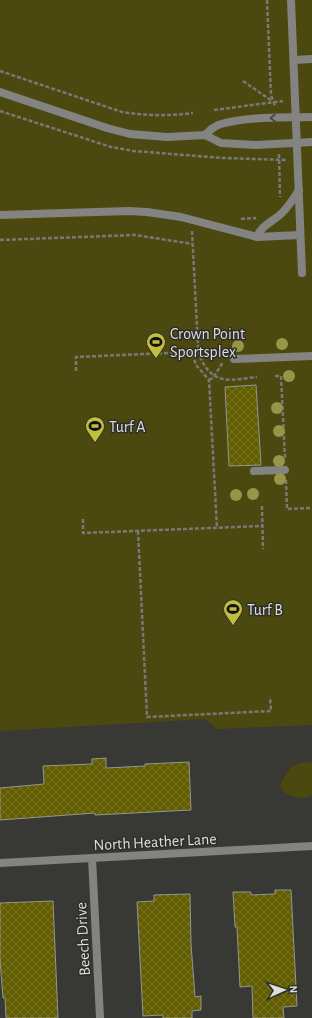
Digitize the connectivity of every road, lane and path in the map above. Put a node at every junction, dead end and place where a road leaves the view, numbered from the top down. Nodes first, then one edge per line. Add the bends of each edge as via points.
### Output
1 (267, 0) edge
2 (291, 0) edge
3 (312, 59) edge
4 (294, 60) junction
5 (0, 71) edge
6 (243, 81) dead end
7 (0, 92) edge
8 (273, 101) junction
9 (283, 101) dead end
10 (214, 110) dead end
11 (276, 110) dead end
12 (193, 113) dead end
13 (312, 117) edge
14 (296, 118) junction
15 (205, 135) junction
16 (312, 142) edge
17 (297, 143) junction
18 (279, 153) dead end
19 (299, 190) junction
20 (279, 201) dead end
21 (0, 215) edge
22 (261, 217) dead end
23 (235, 218) dead end
24 (192, 230) dead end
25 (300, 235) junction
26 (257, 237) junction
27 (0, 240) edge
28 (193, 244) junction
29 (302, 273) dead end
30 (312, 356) edge
31 (225, 358) dead end
32 (234, 360) dead end
33 (76, 371) dead end
34 (215, 375) junction
35 (275, 376) dead end
36 (257, 377) dead end
37 (209, 380) junction
38 (285, 470) junction
39 (254, 471) dead end
40 (262, 506) dead end
41 (312, 508) edge
42 (83, 519) dead end
43 (262, 526) junction
44 (217, 528) junction
45 (138, 531) junction
46 (263, 550) dead end
47 (270, 697) dead end
48 (312, 846) edge
49 (92, 858) junction
50 (0, 864) edge
51 (100, 1018) edge

1 - 8 path
2 - 4 street
3 - 4 street
4 - 14 street
5 - 12 path via 122,112 162,116
6 - 8 path
7 - 15 street via 119,131 167,137
8 - 9 path
8 - 10 path
8 - 11 path
13 - 14 street
14 -> 15 street via 254,119 220,125
14 - 17 street
15 - 17 street via 221,143
16 - 17 street
17 - 19 street
18 - 20 path
19 - 25 street
19 - 26 street via 286,210 265,226
21 - 26 street via 147,212 186,218
22 - 23 path via 245,220
24 - 28 path
25 - 26 street
25 - 29 street
27 - 28 path via 135,235
28 - 34 path via 199,353 206,368
30 - 32 street
31 - 34 path
33 - 37 path via 76,357 192,352 196,364
34 - 36 path via 224,379
34 - 37 path
35 - 38 path via 281,376
37 - 44 path
38 - 39 street
38 - 41 path via 287,509
40 - 43 path
42 - 45 path via 83,533
43 - 44 path
43 - 46 path
44 - 45 path
45 - 47 path via 147,717 271,711
48 - 49 street, North Heather Lane
49 - 50 street, North Heather Lane
49 - 51 street, Beech Drive

